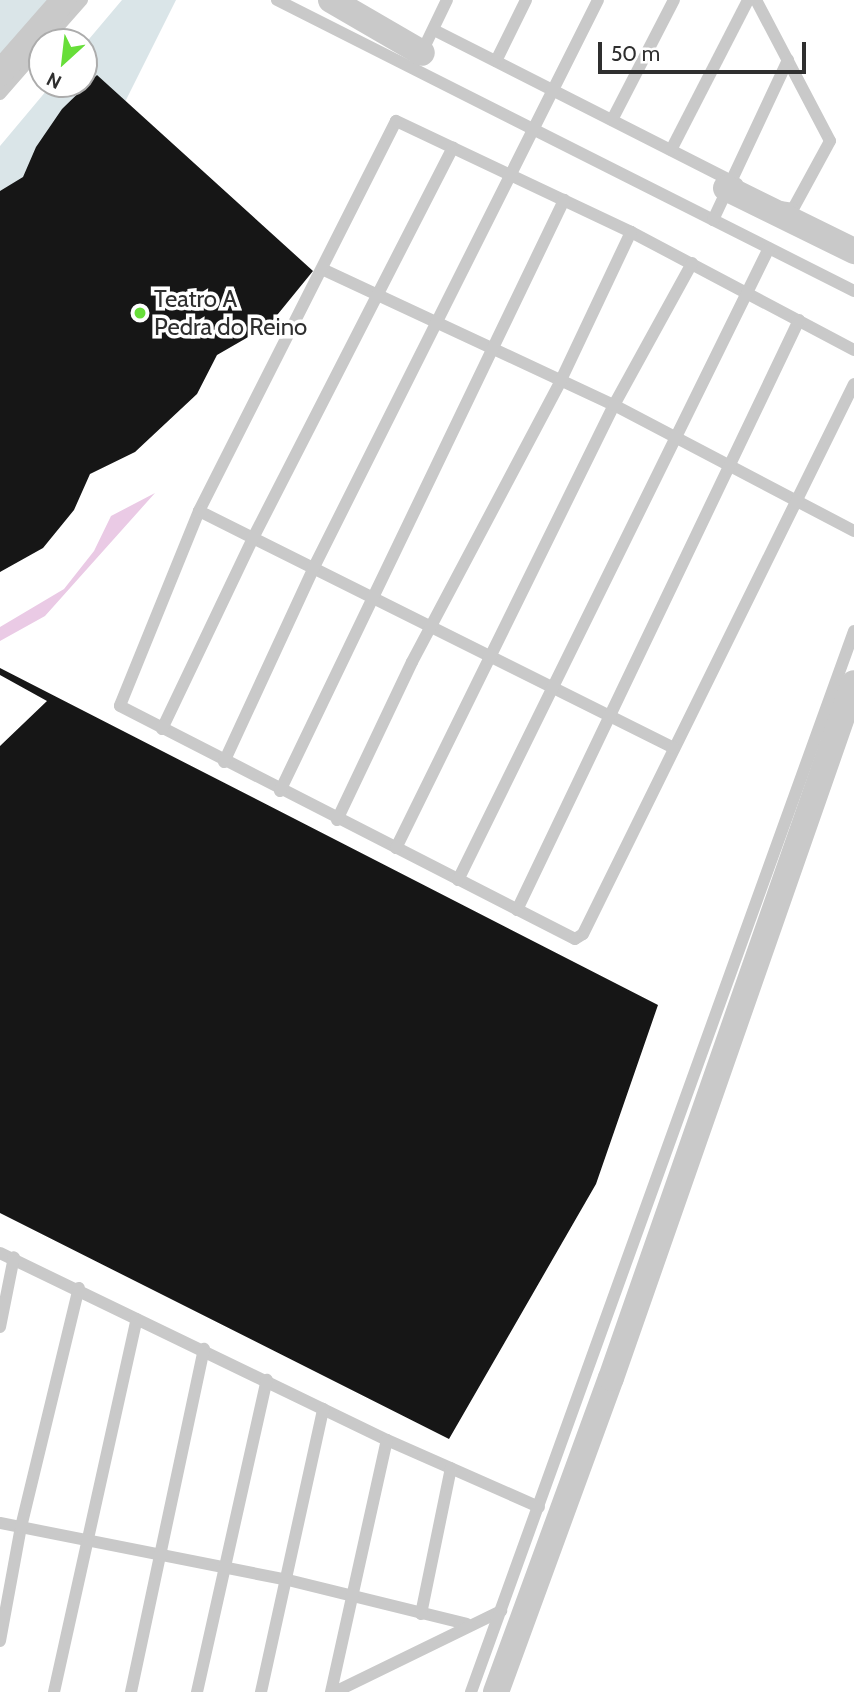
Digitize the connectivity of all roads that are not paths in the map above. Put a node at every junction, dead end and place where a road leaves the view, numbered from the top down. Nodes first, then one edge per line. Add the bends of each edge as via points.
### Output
1 (64, 0) edge
2 (82, 0) edge
3 (277, 0) edge
4 (331, 0) edge
5 (447, 0) edge
6 (526, 0) edge
7 (598, 0) edge
8 (674, 0) edge
9 (748, 0) edge
10 (756, 0) edge
11 (58, 28) edge
12 (434, 30) junction
13 (788, 60) junction
14 (496, 61) junction
15 (28, 62) edge
16 (418, 62) junction
17 (0, 73) edge
18 (552, 90) junction
19 (0, 94) edge
20 (612, 120) junction
21 (534, 129) junction
22 (453, 147) junction
23 (671, 150) junction
24 (510, 175) junction
25 (728, 184) junction
26 (564, 200) junction
27 (713, 220) junction
28 (631, 232) junction
29 (769, 248) junction
30 (854, 251) edge
31 (692, 263) junction
32 (323, 269) junction
33 (854, 291) edge
34 (749, 293) junction
35 (378, 294) junction
36 (799, 320) junction
37 (437, 321) junction
38 (495, 348) junction
39 (854, 349) edge
40 (561, 380) junction
41 (854, 384) edge
42 (614, 405) junction
43 (676, 439) junction
44 (728, 464) junction
45 (795, 500) junction
46 (199, 511) junction
47 (854, 531) edge
48 (252, 540) junction
49 (313, 569) junction
50 (373, 597) junction
51 (432, 626) junction
52 (854, 631) edge
53 (488, 657) junction
54 (854, 683) edge
55 (550, 689) junction
56 (606, 715) junction
57 (162, 729) junction
58 (674, 748) junction
59 (224, 762) junction
60 (280, 791) junction
61 (337, 820) junction
62 (396, 848) junction
63 (458, 880) junction
64 (517, 910) junction
65 (0, 1253) edge
66 (14, 1257) junction
67 (79, 1288) junction
68 (137, 1319) junction
69 (0, 1326) edge
70 (204, 1349) junction
71 (267, 1380) junction
72 (323, 1409) junction
73 (387, 1440) junction
74 (451, 1468) junction
75 (539, 1507) junction
76 (0, 1522) edge
77 (21, 1527) junction
78 (90, 1542) junction
79 (160, 1555) junction
80 (223, 1567) junction
81 (284, 1579) junction
82 (353, 1597) junction
83 (500, 1611) junction
84 (421, 1614) junction
85 (467, 1624) junction
86 (0, 1641) edge
87 (54, 1692) edge
88 (131, 1692) edge
89 (197, 1692) edge
90 (261, 1692) edge
91 (333, 1692) edge
92 (471, 1692) edge
93 (496, 1692) edge

1 - 17 street
2 - 11 lane
3 - 16 lane
4 - 16 street
5 - 12 lane
6 - 14 lane
7 - 18 lane
8 - 20 lane
9 - 23 lane
10 - 13 lane
12 - 14 lane
12 - 16 lane
13 - 25 lane
13 - 25 lane via 829,135 828,148 789,211
14 - 18 lane
15 - 19 lane
16 - 21 lane
18 - 20 lane
18 - 21 lane
20 - 23 lane
21 - 24 lane
21 - 27 lane
22 - 24 lane
22 - 32 lane via 396,121
22 - 35 lane
23 - 25 lane
24 - 26 lane
24 - 37 lane
25 - 27 lane
25 - 30 street
26 - 28 lane
26 - 38 lane
27 - 29 lane
28 - 31 lane
28 - 40 lane
29 - 33 lane
29 - 34 lane
31 - 34 lane
31 - 42 lane
32 - 35 lane
32 - 46 lane
34 - 36 lane
34 - 43 lane
35 - 37 lane
35 - 48 lane
36 - 39 lane
36 - 44 lane
37 - 38 lane
37 - 49 lane
38 - 40 lane
38 - 50 lane
40 - 42 lane
40 - 51 lane
41 - 45 lane
42 - 43 lane
42 - 53 lane
43 - 44 lane
43 - 55 lane
44 - 45 lane
44 - 56 lane
45 - 47 lane
45 - 58 lane
46 - 48 lane
46 - 57 lane via 120,706
48 - 49 lane
48 - 57 lane
49 - 50 lane
49 - 59 lane
50 - 51 lane
50 - 60 lane
51 - 53 lane
51 - 61 lane
52 - 75 lane
53 - 55 lane
53 - 62 lane
54 - 93 street
55 - 56 lane
55 - 63 lane
56 - 58 lane
56 - 64 lane
57 - 59 lane
58 - 64 lane via 583,934 571,939
59 - 60 lane
60 - 61 lane
61 - 62 lane
62 - 63 lane
63 - 64 lane
65 - 66 lane
66 - 67 lane
66 - 69 lane
67 - 68 lane
67 - 77 lane
68 - 70 lane
68 - 78 lane
70 - 71 lane
70 - 79 lane
71 - 72 lane
71 - 80 lane
72 - 73 lane
72 - 81 lane
73 - 74 lane
73 - 82 lane
74 - 75 lane
74 - 84 lane
75 - 83 lane
76 - 77 lane
77 - 78 lane
77 - 86 lane
78 - 79 lane
78 - 87 lane
79 - 80 lane
79 - 88 lane
80 - 81 lane
80 - 89 lane
81 - 82 lane
81 - 90 lane
82 - 84 lane
82 - 91 lane
83 - 85 lane
83 - 92 lane
84 - 85 lane
85 - 91 lane

